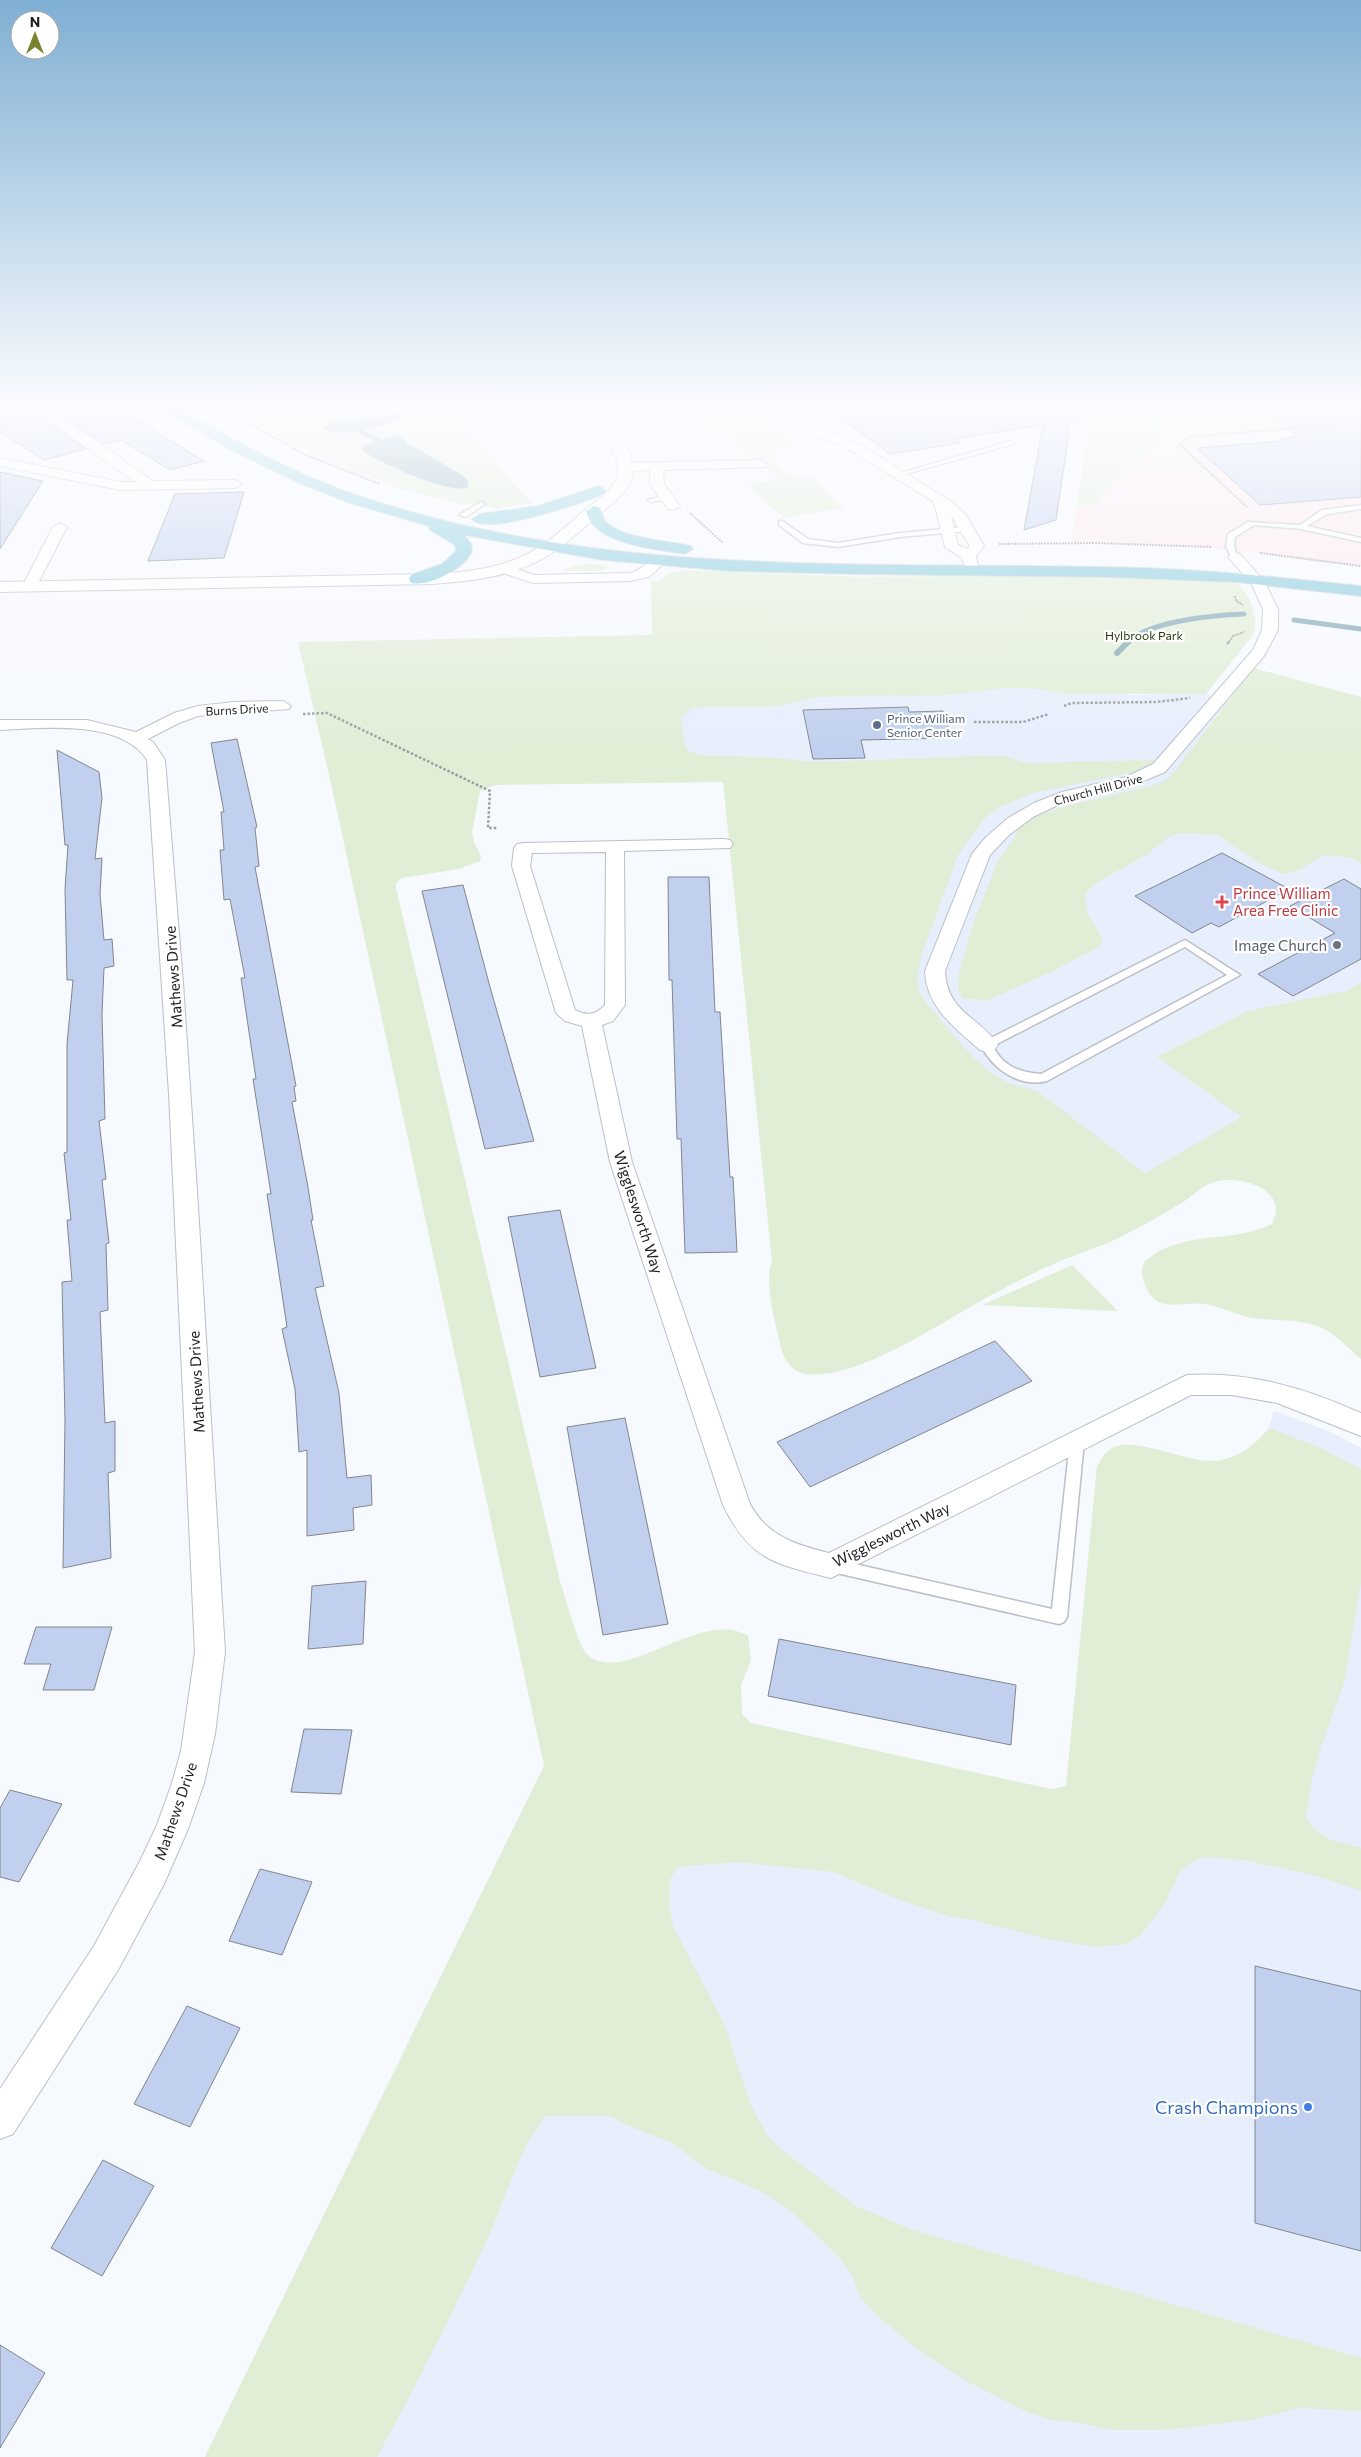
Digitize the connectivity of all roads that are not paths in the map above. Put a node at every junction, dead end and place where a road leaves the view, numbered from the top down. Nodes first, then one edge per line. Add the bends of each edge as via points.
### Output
1 (418, 520) edge
2 (500, 520) edge
3 (569, 520) edge
4 (584, 520) edge
5 (597, 520) edge
6 (945, 520) edge
7 (961, 520) edge
8 (1313, 520) edge
9 (426, 522) junction
10 (782, 523) dead end
11 (60, 527) dead end
12 (1301, 527) junction
13 (967, 529) junction
14 (948, 530) junction
15 (566, 535) junction
16 (549, 539) junction
17 (1361, 540) edge
18 (532, 544) junction
19 (688, 550) junction
20 (1213, 551) road end
21 (1052, 555) dead end
22 (1258, 556) road end
23 (1235, 557) junction
24 (658, 562) junction
25 (970, 563) junction
26 (505, 569) junction
27 (1256, 578) junction
28 (417, 579) junction
29 (0, 587) edge
30 (29, 587) junction
31 (1361, 591) edge
32 (283, 706) dead end
33 (0, 725) edge
34 (136, 738) junction
35 (724, 844) dead end
36 (615, 846) junction
37 (591, 1021) junction
38 (987, 1044) junction
39 (1361, 1425) edge
40 (1077, 1441) junction
41 (830, 1566) junction
42 (0, 2121) edge

1 - 9 main road
2 - 16 main road
3 - 16 street
4 - 15 street
5 - 19 main road via 611,532
6 - 14 street
7 - 13 street
8 - 12 lane
9 - 18 main road
9 - 28 main road via 459,540 464,552 447,568
10 - 14 lane via 806,541 827,545
11 - 30 street
12 - 17 lane
12 - 23 lane via 1248,524 1231,536 1230,546
13 - 14 lane
13 - 25 street via 976,546
14 - 25 street via 952,546
15 - 16 street
15 - 19 main road
16 - 18 main road
16 - 24 main road
16 - 26 street via 533,558
18 - 28 street via 492,563
19 - 25 main road
20 - 23 main road
21 - 25 main road
22 - 23 main road
23 - 27 street, Church Hill Drive
24 - 25 main road via 773,569
24 - 26 street via 642,575 534,579
25 - 27 main road
26 - 28 street via 462,577
27 - 31 main road
27 - 38 street, Church Hill Drive via 1270,613 1271,629 1267,638 1248,665 1159,768 1127,784 1082,792 1031,810 1010,822 981,854 934,980 948,1008
28 - 30 street
29 - 30 street
32 - 34 street, Burns Drive via 194,712
33 - 34 street, Mathews Drive via 86,725
34 - 42 street, Mathews Drive via 148,746 156,760 170,922 209,1661 203,1715 188,1782 155,1868 125,1927
35 - 36 street
36 - 37 street via 615,1005 611,1013
36 - 37 street via 523,848 521,866 566,1013
37 - 41 street, Wigglesworth Way via 621,1162 741,1515 756,1535 778,1551
38 - 38 lane via 996,1062 1008,1071 1044,1078 1235,975 1186,943
39 - 40 street, Wigglesworth Way via 1324,1408 1283,1395 1238,1385 1205,1383 1187,1385
40 - 41 street, Wigglesworth Way
40 - 41 lane via 1059,1617

